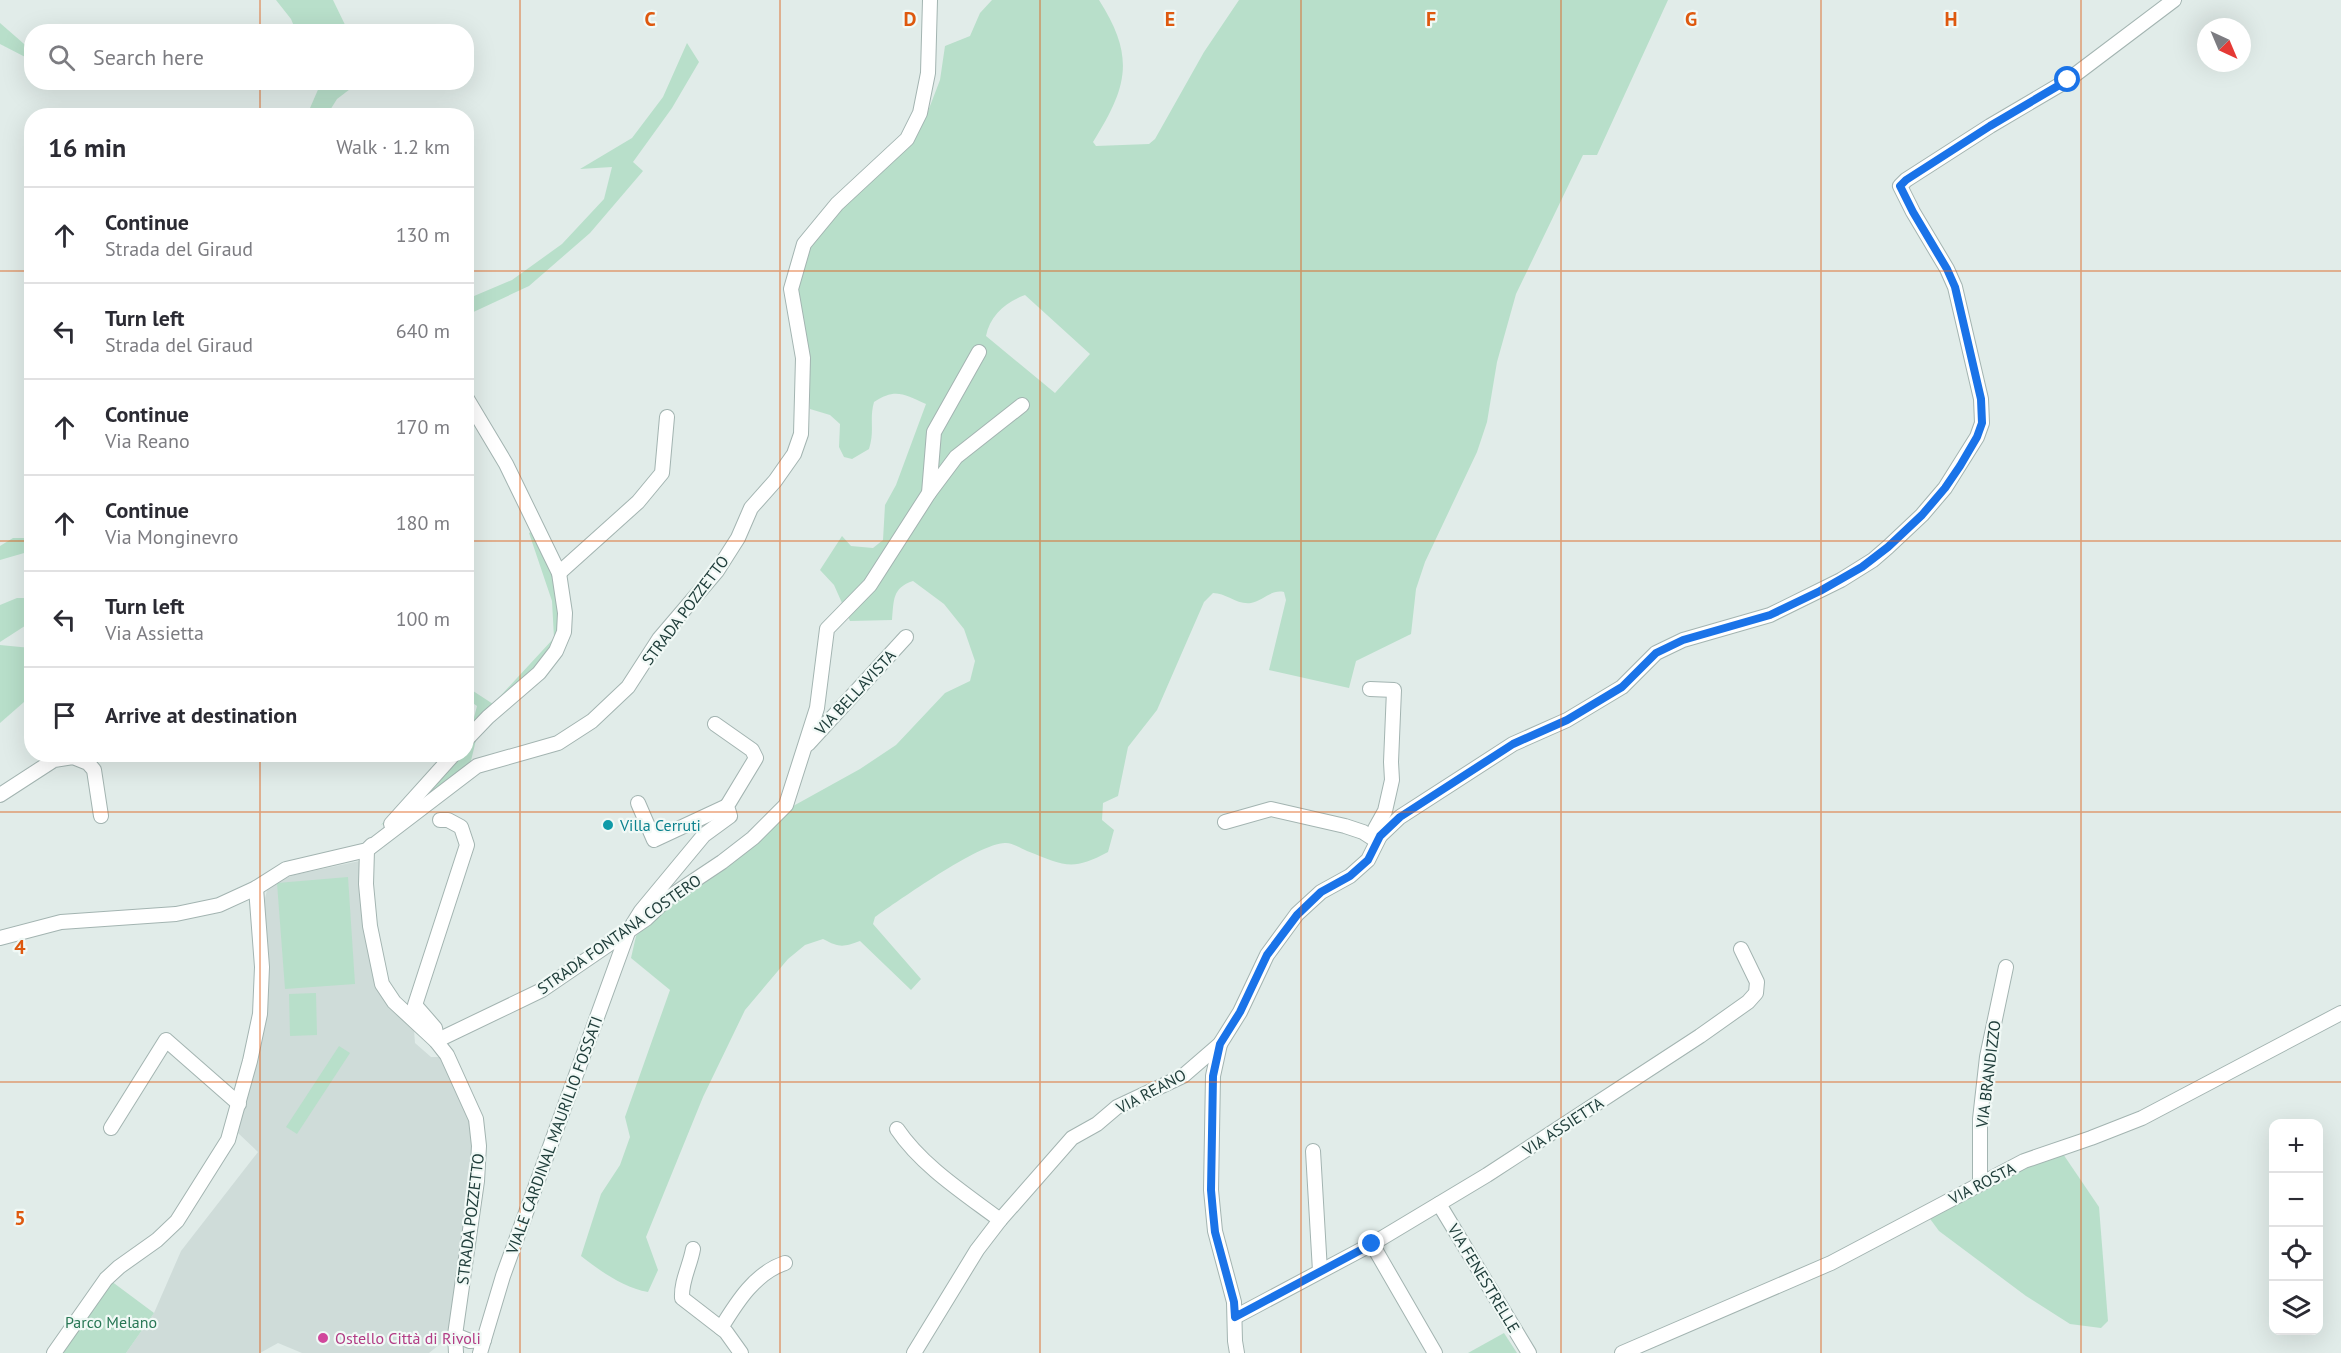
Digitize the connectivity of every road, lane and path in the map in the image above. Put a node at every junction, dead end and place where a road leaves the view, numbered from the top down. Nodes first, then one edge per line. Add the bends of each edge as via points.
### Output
1 (930, 0) edge
2 (2174, 0) edge
3 (980, 352) dead end
4 (1022, 405) dead end
5 (474, 411) edge
6 (667, 417) dead end
7 (929, 493) junction
8 (559, 573) junction
9 (906, 637) dead end
10 (1370, 689) dead end
11 (716, 724) dead end
12 (474, 732) edge
13 (805, 747) junction
14 (51, 762) edge
15 (86, 762) edge
16 (447, 762) edge
17 (0, 795) edge
18 (638, 803) dead end
19 (786, 805) joint
20 (727, 806) junction
21 (101, 816) dead end
22 (440, 820) dead end
23 (1225, 822) dead end
24 (1378, 838) junction
25 (367, 850) junction
26 (256, 888) junction
27 (628, 932) junction
28 (0, 938) edge
29 (1741, 949) dead end
30 (2006, 967) dead end
31 (2341, 1013) edge
32 (436, 1041) junction
33 (1220, 1044) junction
34 (239, 1104) junction
35 (111, 1128) dead end
36 (897, 1129) dead end
37 (1313, 1151) dead end
38 (1980, 1183) junction
39 (1439, 1204) junction
40 (1000, 1220) junction
41 (1372, 1244) junction
42 (693, 1249) dead end
43 (785, 1263) dead end
44 (1320, 1271) junction
45 (1235, 1317) junction
46 (721, 1328) junction
47 (455, 1335) junction
48 (482, 1346) edge
49 (54, 1353) edge
50 (456, 1353) edge
51 (741, 1353) edge
52 (914, 1353) edge
53 (1237, 1353) edge
54 (1435, 1353) edge
55 (1528, 1353) edge
56 (1622, 1353) edge

1 - 25 street, STRADA POZZETTO via 928,73 920,113 907,139 837,204 804,244 791,289 803,358 801,434 794,454 751,508 717,572 659,639 628,687 592,721 558,742 477,766
2 - 24 street via 2068,80 1964,142 1900,186 1955,287 1981,399 1982,423 1977,437 1945,488 1922,515 1873,560 1820,591 1770,615 1683,640 1656,653 1622,687 1567,720 1513,744 1400,817
3 - 7 street, VIA BELLAVISTA via 934,432
4 - 7 street, VIA BELLAVISTA via 956,457
5 - 8 street via 527,504
6 - 8 street via 662,473 638,502
7 - 13 street, VIA BELLAVISTA via 870,585 827,629 817,708
8 - 12 street via 565,613 564,632 556,651 538,673
9 - 13 street, VIA BELLAVISTA
10 - 24 street, VIA REANO via 1394,690 1392,780 1385,812 1375,829
11 - 20 street via 752,750 756,758
13 - 19 street, VIA BELLAVISTA
14 - 17 street
15 - 21 street via 94,770
16 - 25 street
18 - 20 street via 654,840
19 - 27 street, STRADA FONTANA COSTERO via 753,838 668,898
20 - 27 street via 730,816 704,835
22 - 32 street, STRADA POZZETTO via 461,827 467,845 415,1005 435,1028
23 - 24 street via 1271,809
24 - 33 street, VIA REANO via 1368,860 1350,876 1321,892 1297,915 1267,955
25 - 26 street via 286,869
25 - 32 street, STRADA POZZETTO via 370,926 382,984 394,1002
26 - 28 street via 219,904 176,914 61,922
26 - 34 street via 262,967 260,1014
27 - 32 street, STRADA FONTANA COSTERO via 542,990
27 - 48 street, VIALE CARDINAL MAURILIO FOSSATI via 515,1242
29 - 39 street, VIA ASSIETTA via 1757,982 1756,993 1748,1002 1555,1132
30 - 38 street, VIA BRANDIZZO via 1987,1057 1980,1119
31 - 38 street, VIA ROSTA via 2142,1118 2040,1154
32 - 47 street, STRADA POZZETTO via 447,1055 476,1119 479,1146
33 - 40 street, VIA REANO via 1183,1076 1117,1107 1072,1138
33 - 45 street via 1213,1076 1211,1190 1215,1232
34 - 35 street via 166,1041
34 - 49 street via 228,1140 177,1221 106,1279
36 - 40 street via 919,1155
37 - 44 street
38 - 56 street, VIA ROSTA via 1831,1263
39 - 41 street, VIA ASSIETTA
39 - 55 street, VIA FENESTRELLE
40 - 52 street, VIA REANO via 977,1250
41 - 44 street, VIA ASSIETTA
41 - 54 street
42 - 46 street via 681,1287 682,1298
43 - 46 street via 768,1268
44 - 45 street, VIA ASSIETTA
45 - 53 street
46 - 51 street
47 - 48 street
47 - 50 street, STRADA POZZETTO

